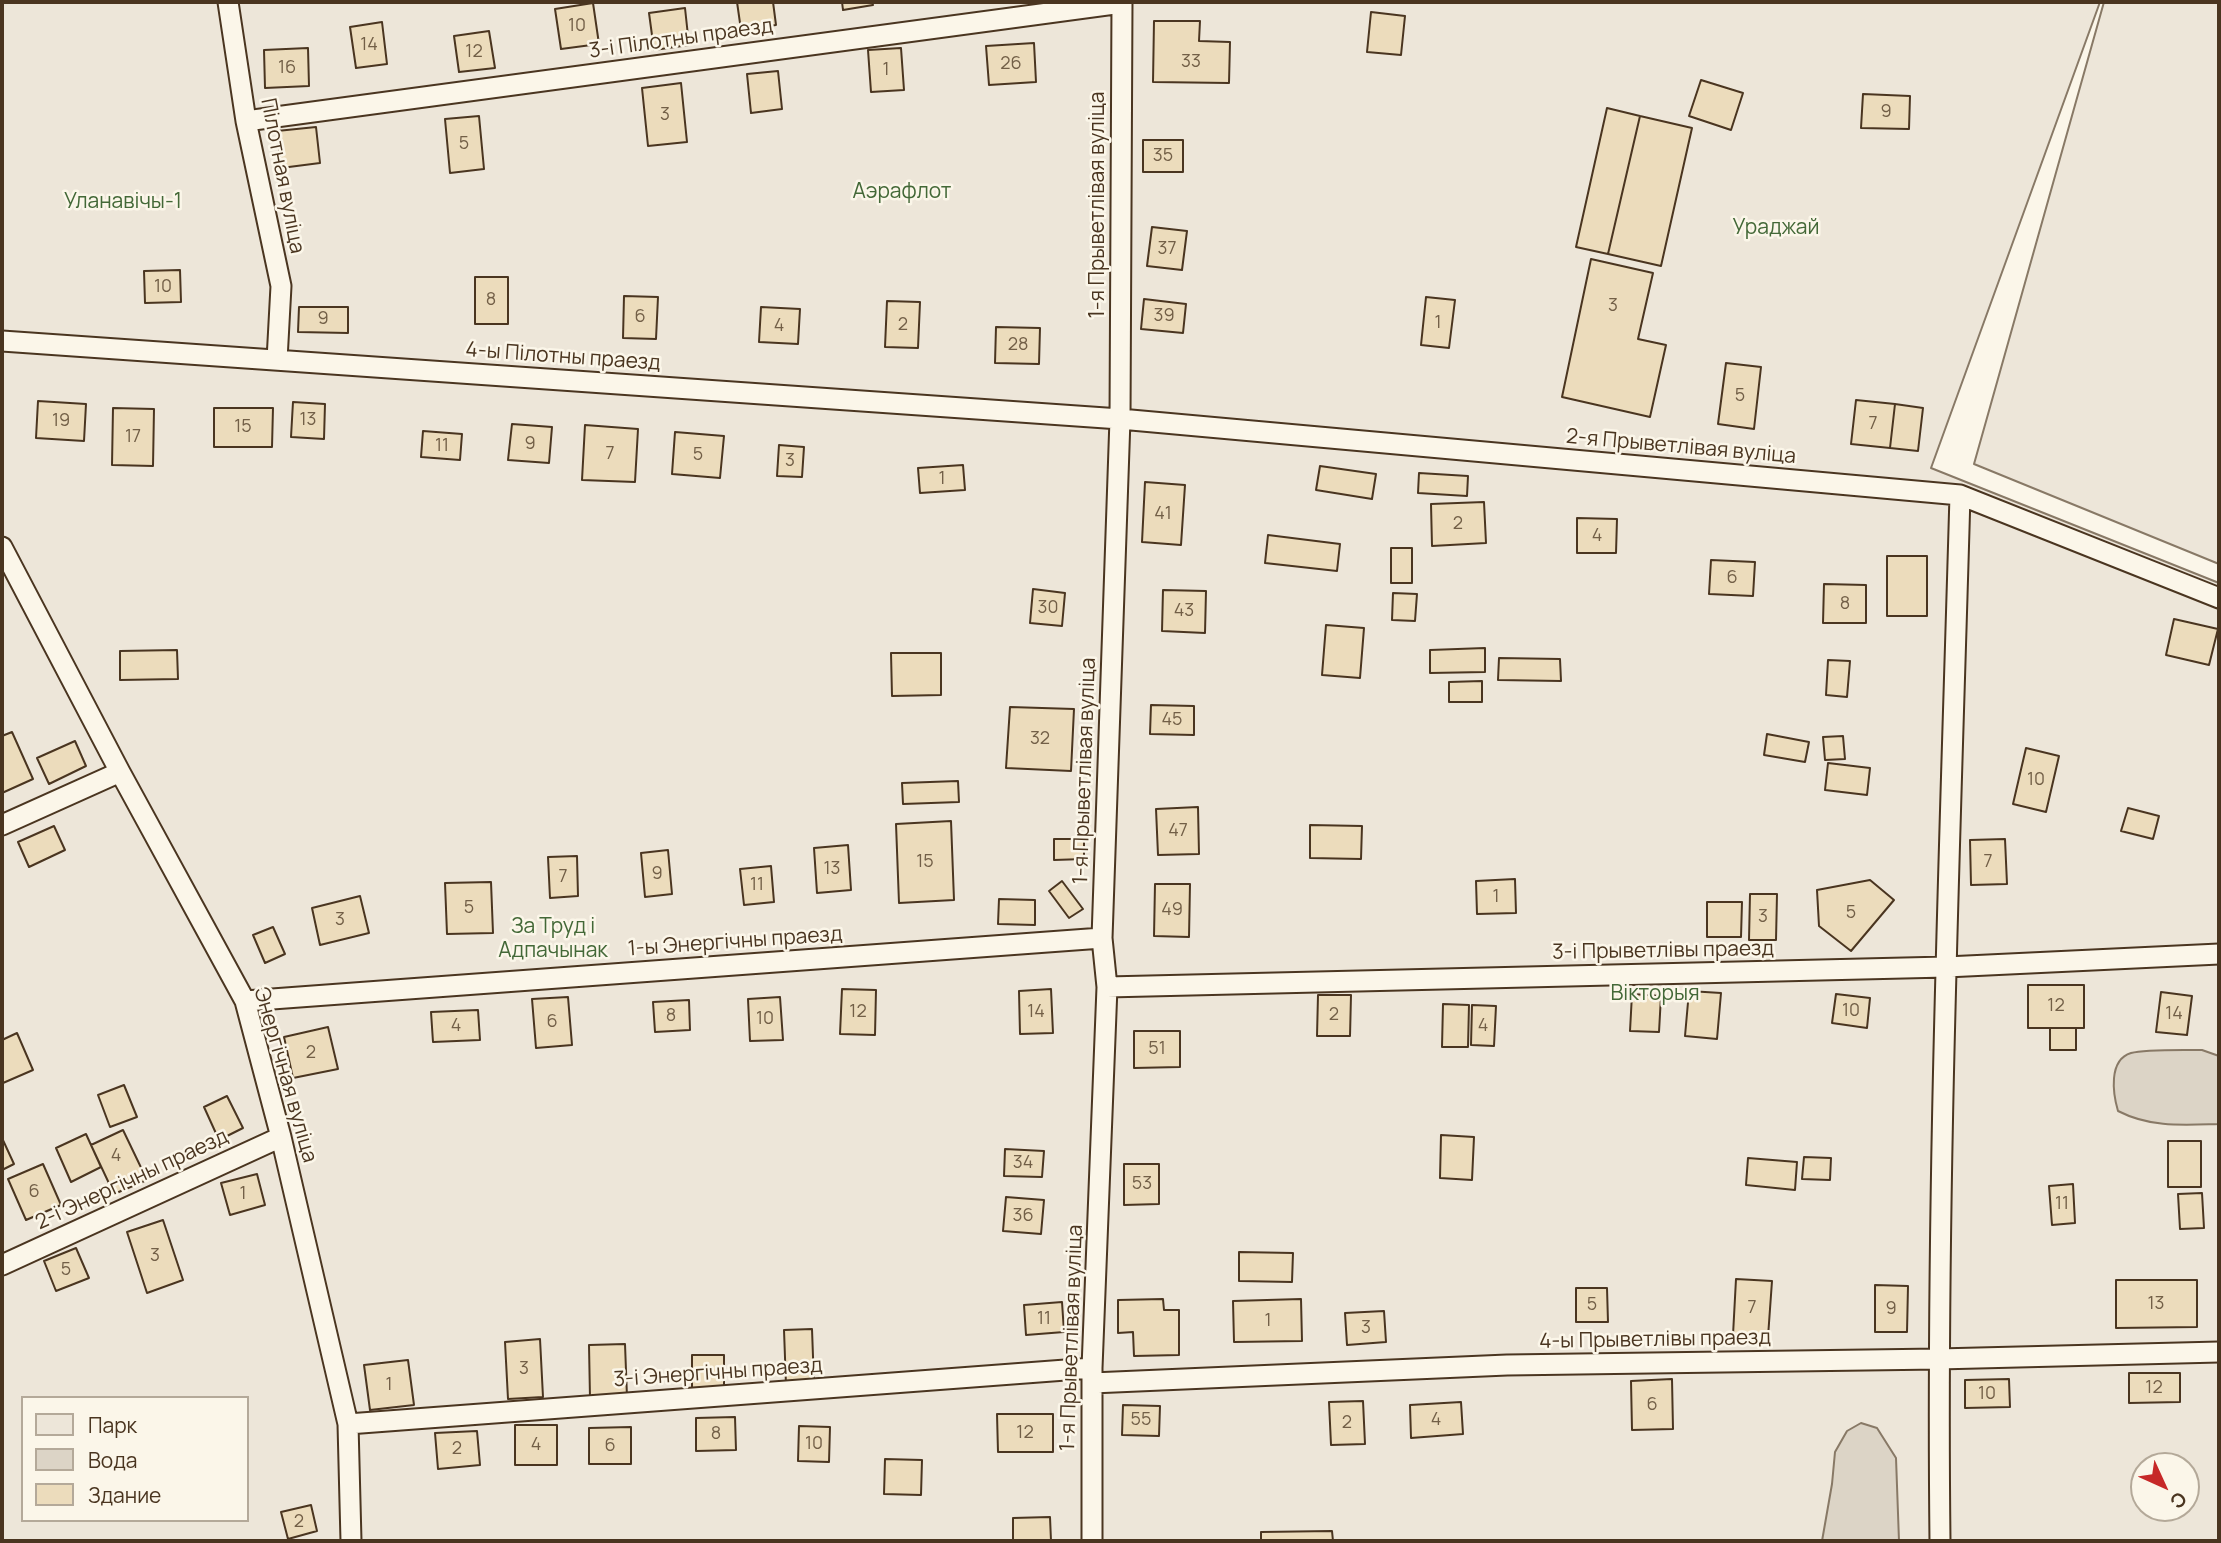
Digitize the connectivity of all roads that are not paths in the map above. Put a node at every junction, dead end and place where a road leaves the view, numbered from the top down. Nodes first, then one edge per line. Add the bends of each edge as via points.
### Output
1 (228, 2) edge
2 (1122, 3) edge
3 (246, 121) junction
4 (2, 341) edge
5 (277, 360) junction
6 (1121, 419) junction
7 (1960, 495) junction
8 (2, 547) edge
9 (2219, 598) edge
10 (120, 772) junction
11 (2, 825) edge
12 (1102, 938) junction
13 (2219, 954) edge
14 (1946, 967) junction
15 (1107, 987) junction
16 (245, 1002) junction
17 (281, 1137) junction
18 (2, 1265) edge
19 (2219, 1352) edge
20 (1938, 1359) junction
21 (1092, 1376) junction
22 (348, 1424) junction
23 (351, 1541) edge
24 (1092, 1541) edge
25 (1940, 1541) edge

1 - 3 lane, Пілотная вуліца
2 - 3 lane, 3-і Пілотны праезд
2 - 6 lane, 1-я Прыветлівая вуліца
3 - 5 lane, Пілотная вуліца via 281,286
4 - 5 lane, 4-ы Пілотны праезд
5 - 6 lane, 4-ы Пілотны праезд
6 - 7 lane, 2-я Прыветлівая вуліца
6 - 12 lane, 1-я Прыветлівая вуліца
7 - 9 lane, 2-я Прыветлівая вуліца
7 - 14 lane
8 - 10 lane, Энергічная вуліца
10 - 11 lane
10 - 16 lane, Энергічная вуліца
12 - 15 lane, 1-я Прыветлівая вуліца
12 - 16 lane, 1-ы Энергічны праезд
13 - 14 lane, 3-і Прыветлівы праезд
14 - 15 lane, 3-і Прыветлівы праезд
14 - 20 lane
15 - 21 lane, 1-я Прыветлівая вуліца
16 - 17 lane, Энергічная вуліца
17 - 18 lane, 2-і Энергічны праезд
17 - 22 lane, Энергічная вуліца
19 - 20 lane, 4-ы Прыветлівы праезд
20 - 21 lane, 4-ы Прыветлівы праезд
20 - 25 lane
21 - 22 lane, 3-і Энергічны праезд
21 - 24 lane, 1-я Прыветлівая вуліца
22 - 23 lane, Энергічная вуліца

